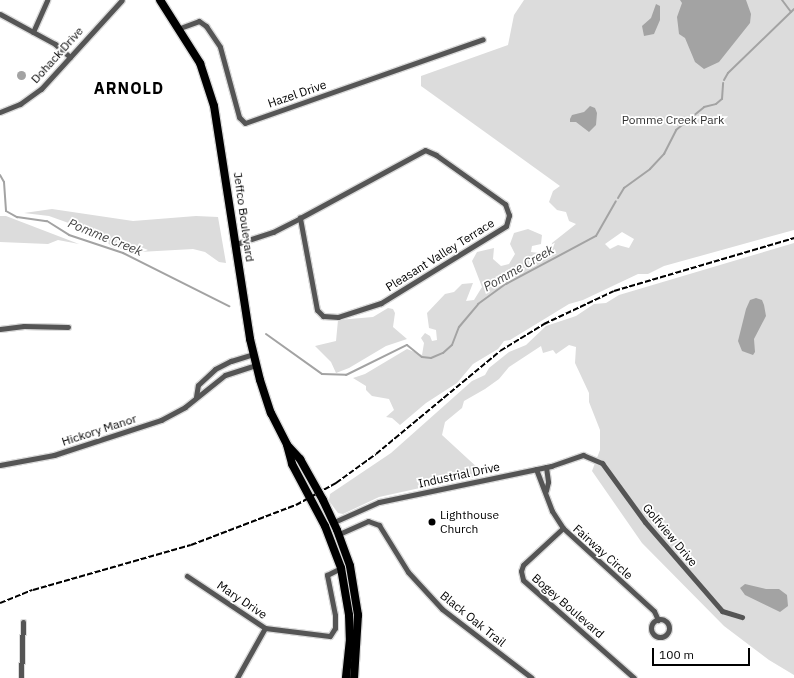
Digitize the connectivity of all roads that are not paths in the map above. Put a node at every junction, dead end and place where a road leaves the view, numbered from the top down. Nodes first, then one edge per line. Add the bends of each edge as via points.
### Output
1 (47, 0) edge
2 (122, 0) edge
3 (160, 0) edge
4 (0, 14) edge
5 (180, 28) junction
6 (33, 32) junction
7 (483, 39) dead end
8 (70, 57) junction
9 (0, 112) edge
10 (300, 218) junction
11 (236, 244) junction
12 (68, 327) dead end
13 (0, 329) edge
14 (254, 354) junction
15 (256, 365) junction
16 (196, 397) junction
17 (287, 445) junction
18 (590, 457) joint
19 (0, 465) edge
20 (546, 467) junction
21 (536, 469) junction
22 (548, 479) junction
23 (540, 481) junction
24 (546, 491) junction
25 (334, 522) junction
26 (563, 528) junction
27 (339, 534) junction
28 (341, 568) junction
29 (187, 576) dead end
30 (742, 617) dead end
31 (658, 620) dead end
32 (22, 622) dead end
33 (265, 628) junction
34 (21, 678) edge
35 (237, 678) edge
36 (346, 678) edge
37 (354, 678) edge
38 (532, 678) edge
39 (634, 678) edge

1 - 6 street
2 - 8 street, Dohack Drive
3 - 5 main road, Jeffco Boulevard
4 - 6 street
5 - 7 street, Hazel Drive via 199,21 206,26 220,47 239,117 245,123
5 - 11 main road, Jeffco Boulevard via 200,64 214,106
6 - 8 street via 55,44
8 - 9 street, Dohack Drive via 37,93 15,108
10 - 10 street, Pleasant Valley Terrace via 424,150 436,155 505,204 510,215 506,226 406,289 381,303 338,317 323,316 316,310
10 - 11 street, Pleasant Valley Terrace via 273,232
11 - 14 main road, Jeffco Boulevard
12 - 13 street via 24,326
14 - 15 main road, Jeffco Boulevard
14 - 16 street, Hickory Manor via 215,369 198,385
15 - 16 street, Hickory Manor via 233,371 201,396
15 - 17 main road, Jeffco Boulevard via 271,413
16 - 19 street, Hickory Manor via 178,412 161,420 54,455
17 - 25 main road, Jeffco Boulevard via 300,459
17 - 28 main road, Jeffco Boulevard via 292,464 325,526
18 - 20 street, Industrial Drive via 574,457
18 - 30 street, Golfview Drive via 602,463 645,522 722,611
20 - 21 street, Industrial Drive
20 - 22 street, Fairway Circle
21 - 23 street, Fairway Circle
21 - 25 street, Industrial Drive via 379,502
22 - 23 street
22 - 24 street, Fairway Circle
23 - 24 street, Fairway Circle
24 - 26 street, Fairway Circle via 552,510
25 - 27 main road, Jeffco Boulevard
26 - 31 street, Fairway Circle via 654,611
26 - 39 street, Bogey Boulevard via 523,565 523,580
27 - 37 main road, Jeffco Boulevard via 350,566 358,615
27 - 38 street, Black Oak Trail via 368,521 379,525 408,572 442,609
28 - 33 street, Mary Drive via 327,575 335,615 335,628 330,636
28 - 36 main road, Jeffco Boulevard via 349,615 350,639
29 - 33 street, Mary Drive
32 - 34 street
33 - 35 street

